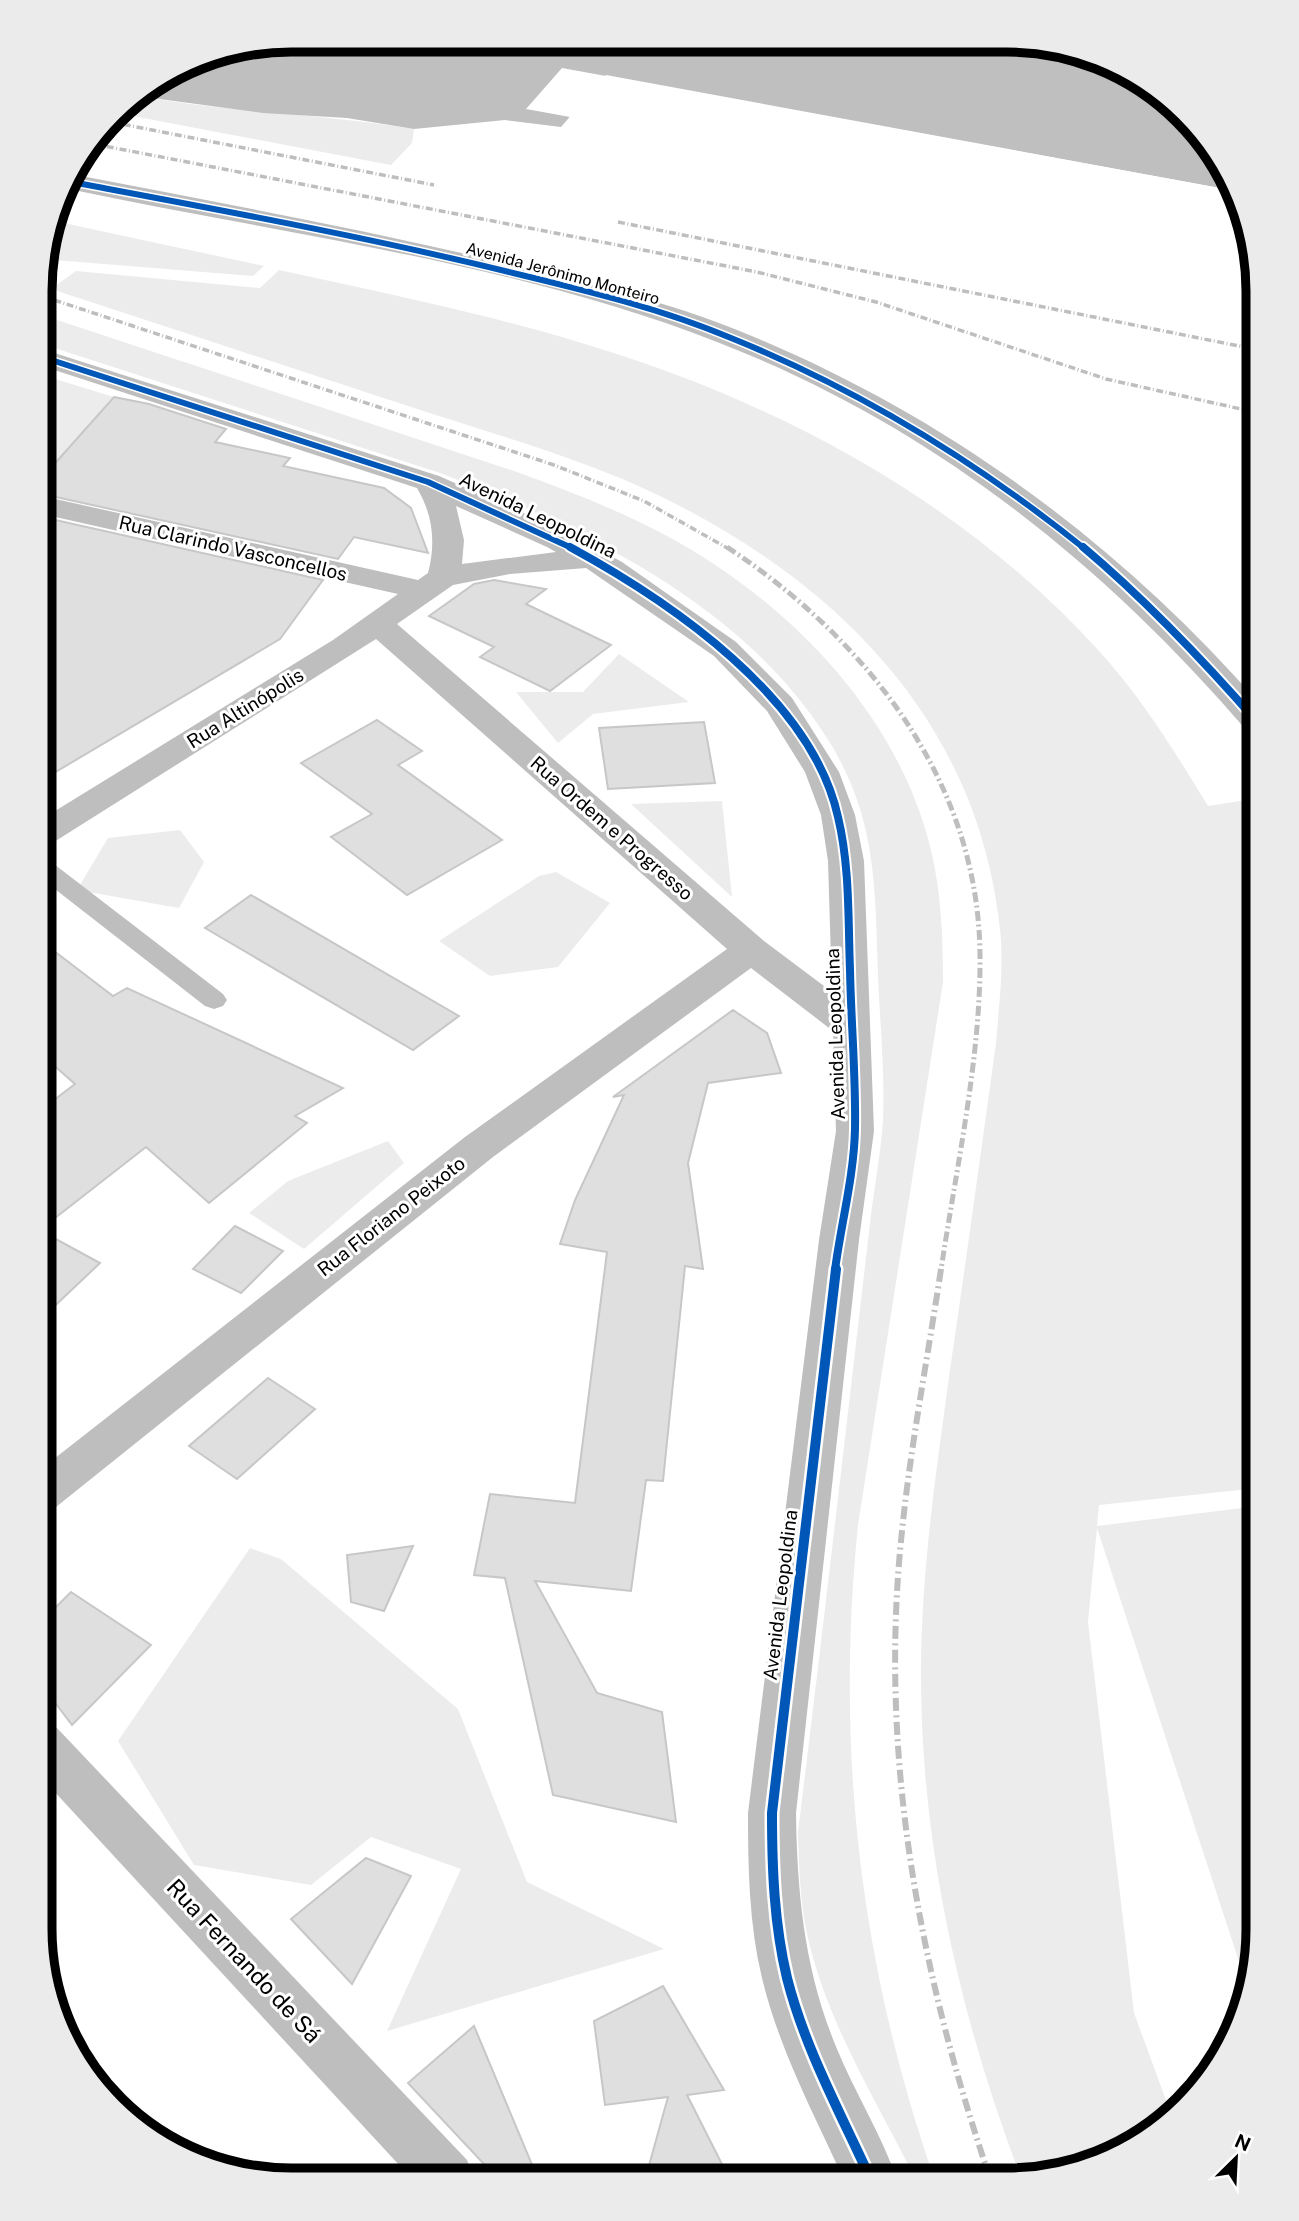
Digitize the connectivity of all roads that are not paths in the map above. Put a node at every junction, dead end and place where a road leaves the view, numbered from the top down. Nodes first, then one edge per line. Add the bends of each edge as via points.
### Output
1 (79, 183) edge
2 (52, 360) edge
3 (428, 482) junction
4 (52, 507) edge
5 (590, 558) junction
6 (434, 584) junction
7 (377, 623) junction
8 (1246, 709) edge
9 (52, 828) edge
10 (52, 875) edge
11 (751, 950) junction
12 (214, 1000) dead end
13 (852, 1026) junction
14 (52, 1485) edge
15 (52, 1756) edge
16 (439, 2168) edge
17 (866, 2168) edge

1 - 8 street, Avenida Jerônimo Monteiro via 506,271 665,314 792,363 908,425 1034,508 1146,601
2 - 3 street, Avenida Leopoldina
3 - 5 street, Avenida Leopoldina via 503,513
3 - 6 street via 439,498 450,533 450,555
4 - 6 street, Rua Clarindo Vasconcellos
5 - 6 street, Rua Altinópolis via 510,565
5 - 13 street, Avenida Leopoldina via 725,649 803,737 838,815 846,861
6 - 7 street, Rua Altinópolis
7 - 9 street, Rua Altinópolis
7 - 11 street, Rua Ordem e Progresso
10 - 12 lane
11 - 13 street, Rua Ordem e Progresso
11 - 14 street, Rua Floriano Peixoto via 479,1147
13 - 17 street, Avenida Leopoldina via 855,1131 772,1812 772,1869 788,1980
15 - 16 street, Rua Fernando de Sá

